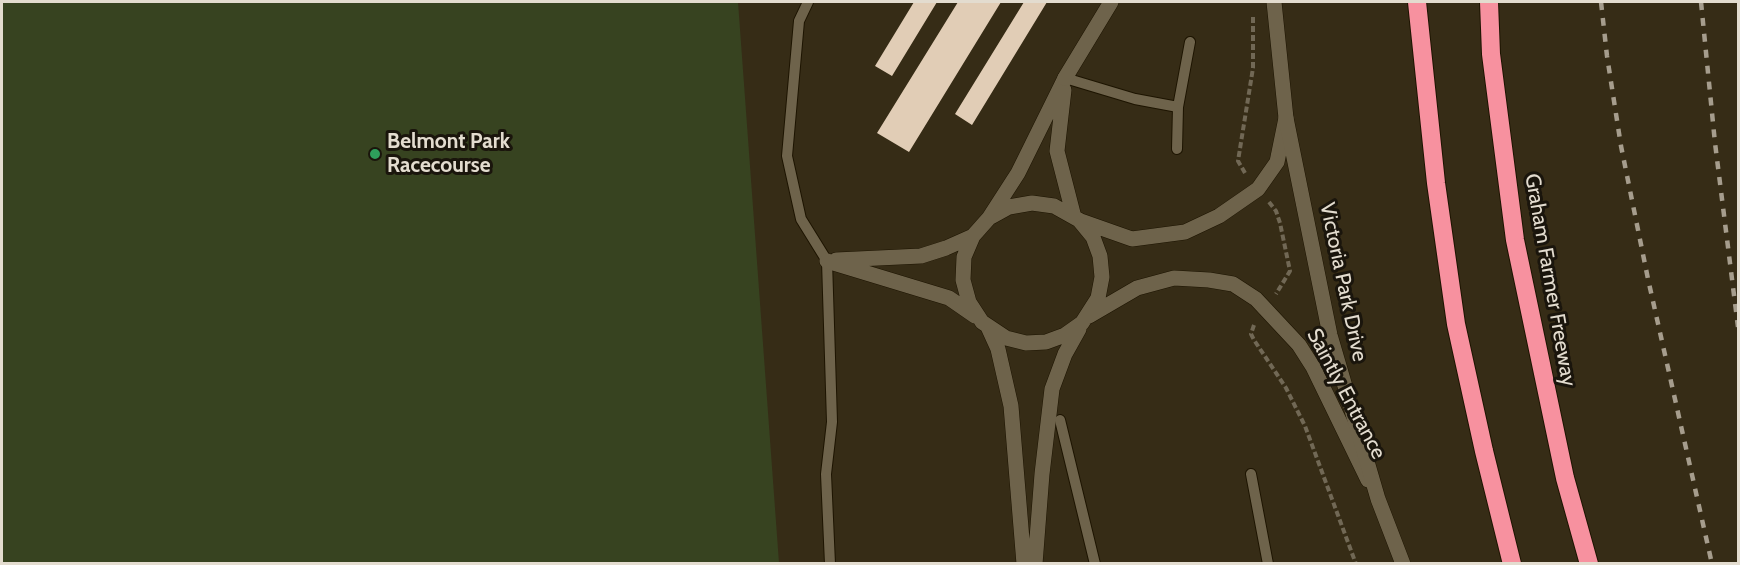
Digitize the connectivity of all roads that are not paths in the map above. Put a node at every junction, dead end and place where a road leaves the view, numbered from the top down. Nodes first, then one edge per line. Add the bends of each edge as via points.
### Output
1 (808, 2) edge
2 (1111, 2) edge
3 (1274, 2) edge
4 (1417, 2) edge
5 (1489, 2) edge
6 (1190, 42) dead end
7 (1065, 78) junction
8 (1178, 107) junction
9 (1286, 118) junction
10 (1177, 149) dead end
11 (989, 218) junction
12 (1077, 218) junction
13 (973, 236) junction
14 (827, 261) junction
15 (1085, 320) junction
16 (985, 324) junction
17 (1060, 420) dead end
18 (1251, 474) dead end
19 (1378, 499) junction
20 (830, 564) edge
21 (1024, 564) edge
22 (1035, 564) edge
23 (1095, 564) edge
24 (1268, 564) edge
25 (1402, 564) edge
26 (1512, 564) edge
27 (1589, 564) edge

1 - 14 lane via 799,21 787,156 801,219
2 - 7 street
3 - 9 street, Victoria Park Drive
4 - 26 highway via 1456,324
5 - 27 highway, Graham Farmer Freeway via 1491,54 1515,240 1565,478
6 - 8 lane
7 - 8 lane
7 - 11 street via 1018,173
7 - 12 street via 1057,151
8 - 10 lane
9 - 12 street via 1277,162 1258,189 1219,216 1185,232 1132,239
9 - 19 street, Victoria Park Drive via 1330,335
11 - 12 street via 1009,207 1032,202 1054,206
11 - 13 street
12 - 15 street via 1093,237 1102,277 1098,298
13 - 14 street via 921,256
13 - 16 street via 964,257 963,280 969,302
14 - 16 street via 950,298
14 - 20 lane via 832,422 826,474
15 - 16 street via 1065,335 1046,342 1026,343 1006,338
15 - 19 street, Saintly Entrance via 1137,288 1174,278 1233,284 1256,298 1299,345
15 - 22 street via 1065,354 1053,389
16 - 21 street via 998,349 1011,406
17 - 23 lane
18 - 24 lane
19 - 25 street, Victoria Park Drive

